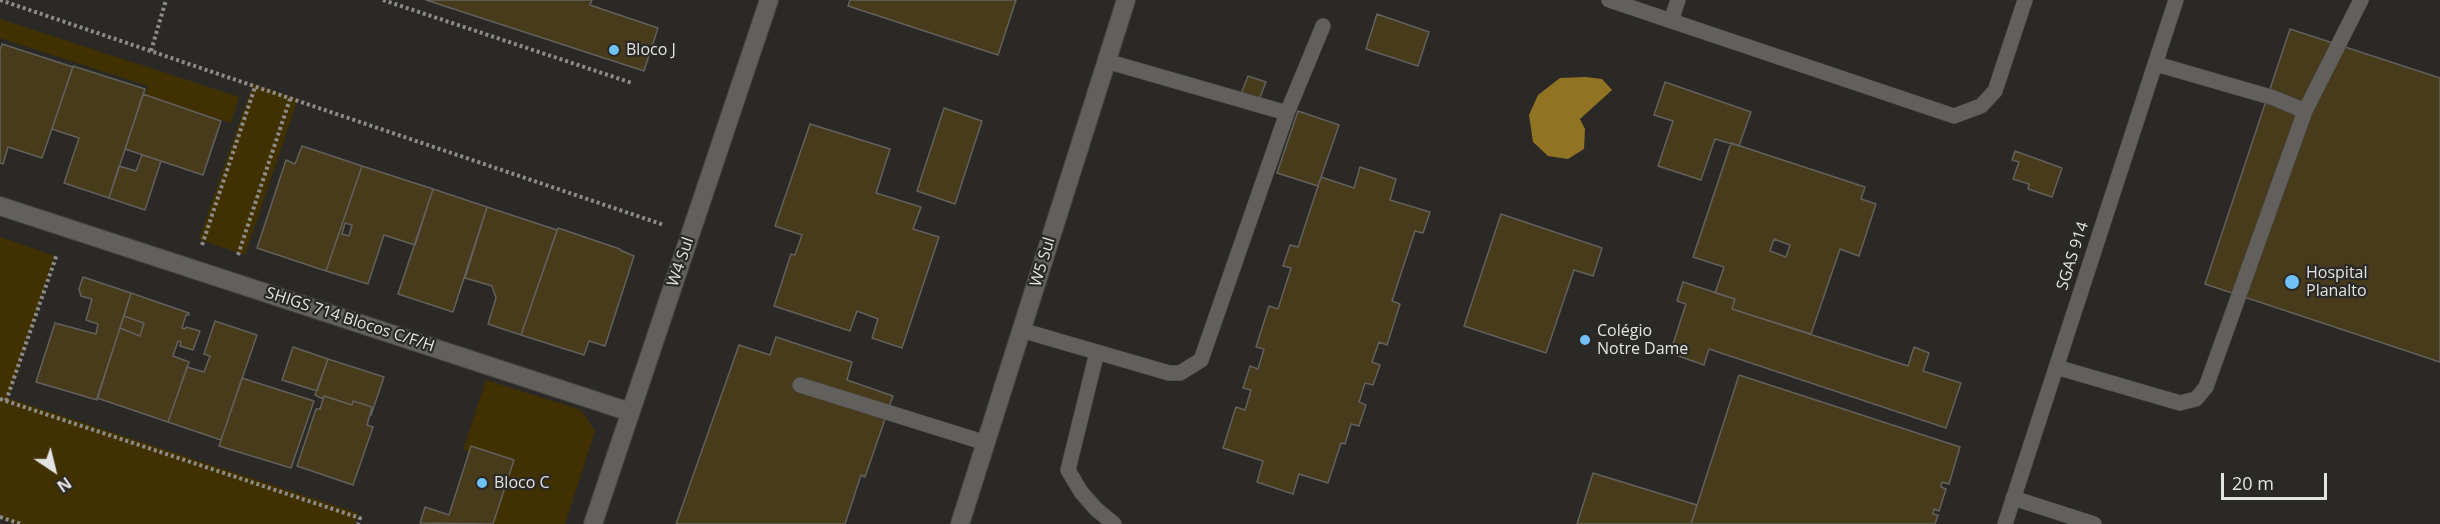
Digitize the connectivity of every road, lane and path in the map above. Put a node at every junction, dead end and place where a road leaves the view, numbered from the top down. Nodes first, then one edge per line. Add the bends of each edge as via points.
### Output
1 (0, 0) edge
2 (166, 0) edge
3 (383, 0) edge
4 (768, 0) edge
5 (1126, 0) edge
6 (1609, 0) edge
7 (1678, 0) edge
8 (2025, 0) edge
9 (2176, 0) edge
10 (2361, 0) edge
11 (1627, 3) edge
12 (1671, 21) junction
13 (1323, 26) dead end
14 (151, 51) junction
15 (1106, 61) junction
16 (2156, 64) junction
17 (632, 83) dead end
18 (255, 87) junction
19 (291, 99) junction
20 (2305, 111) junction
21 (1287, 113) junction
22 (0, 206) edge
23 (671, 227) dead end
24 (201, 246) dead end
25 (59, 247) dead end
26 (237, 258) dead end
27 (1022, 330) junction
28 (1097, 352) junction
29 (2056, 367) junction
30 (800, 385) dead end
31 (0, 399) edge
32 (6, 401) junction
33 (630, 412) junction
34 (986, 443) junction
35 (2013, 498) junction
36 (0, 517) edge
37 (21, 524) edge
38 (358, 524) edge
39 (593, 524) edge
40 (960, 524) edge
41 (1114, 524) edge
42 (2005, 524) edge
43 (2094, 524) edge

1 - 14 path
2 - 14 path
3 - 17 path
4 - 33 main road, W4 Sul
5 - 15 main road, W5 Sul
6 - 11 lane
7 - 12 lane
8 - 12 lane via 1995,91 1981,106 1954,116
9 - 16 lane, SGAS 914
10 - 20 lane
11 - 12 lane
13 - 21 lane
14 - 18 path
15 - 21 lane
15 - 27 main road, W5 Sul
16 - 20 lane via 2274,98
16 - 29 lane, SGAS 914
18 - 19 path
18 - 24 path
19 - 23 path
19 - 26 path
20 - 29 lane via 2206,387 2196,399 2180,403
21 - 28 lane via 1201,360 1180,373 1169,373
22 - 33 main road, SHIGS 714 Blocos C/F/H
25 - 32 path
27 - 28 lane
27 - 34 main road, W5 Sul
28 - 41 lane via 1068,470 1081,492
29 - 35 lane, SGAS 914
30 - 34 lane
31 - 32 path
32 - 38 path via 360,518
33 - 39 main road, W4 Sul
34 - 40 main road, W5 Sul
35 - 42 lane, SGAS 914
35 - 43 lane
36 - 37 path

